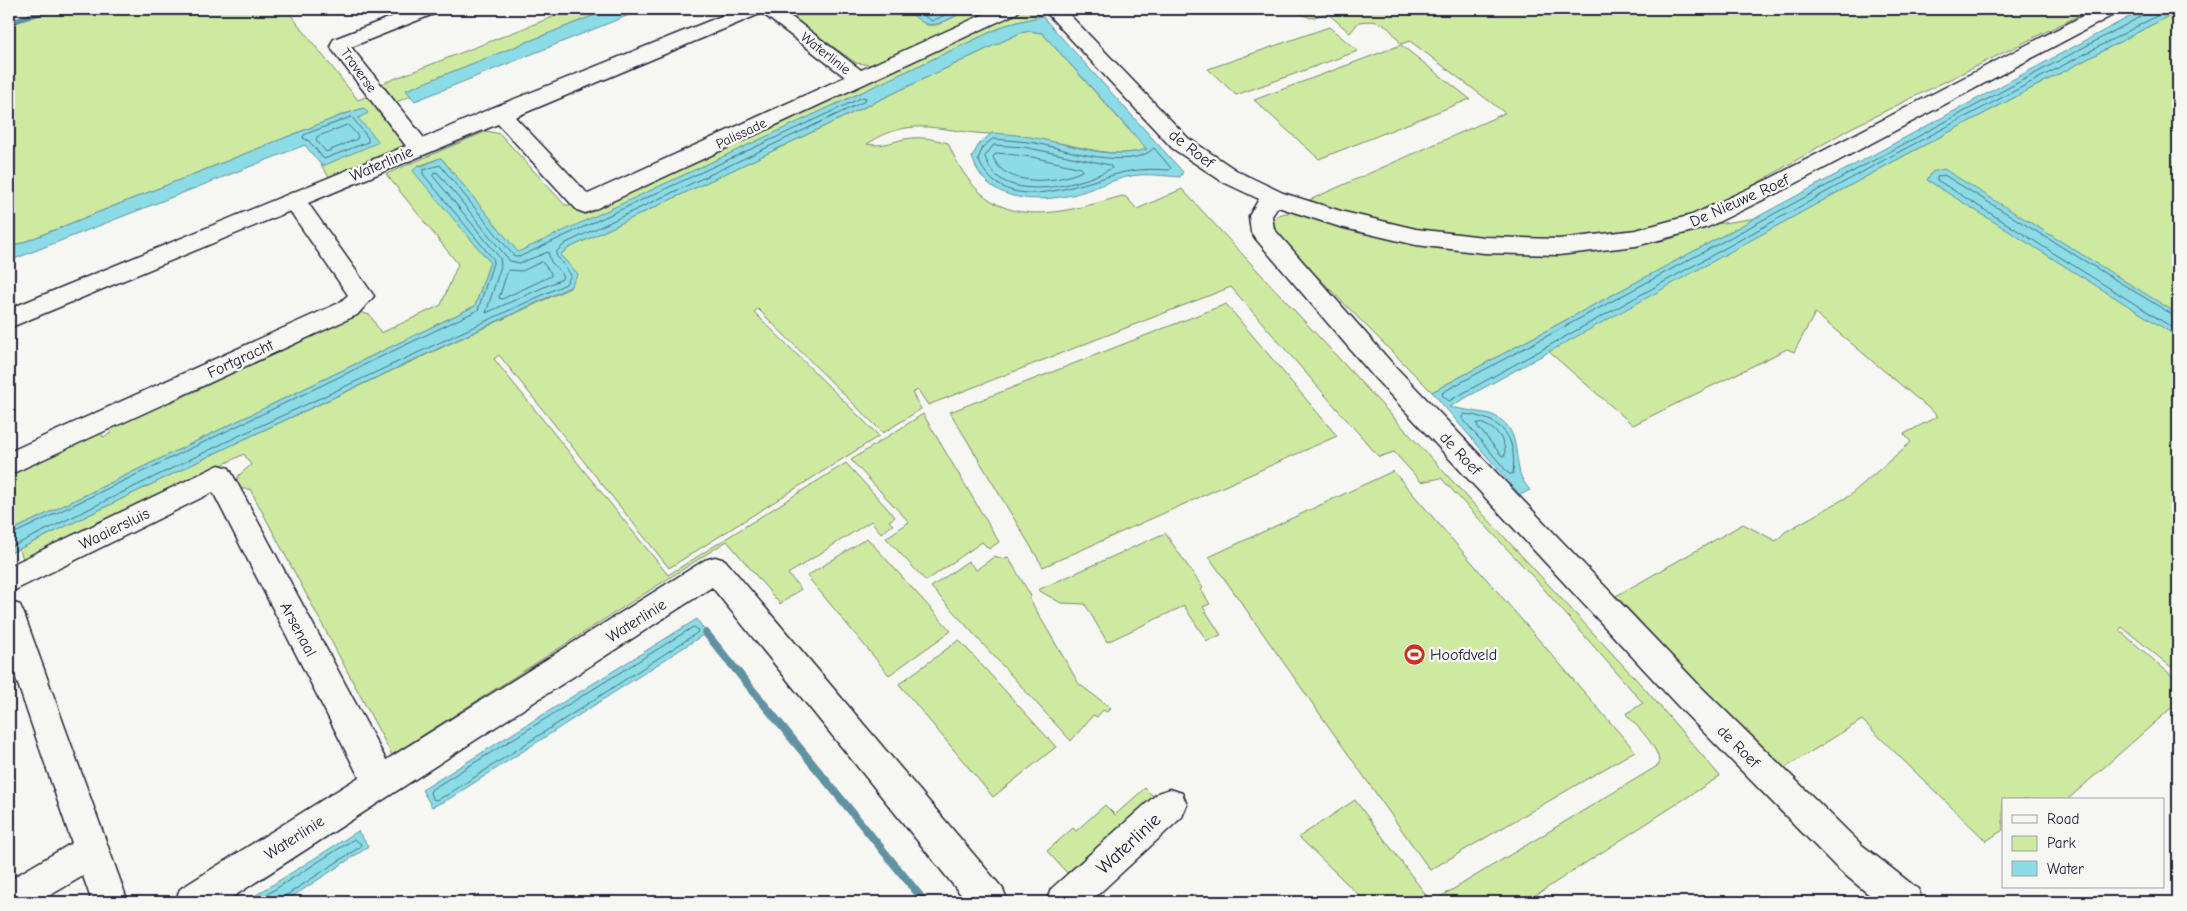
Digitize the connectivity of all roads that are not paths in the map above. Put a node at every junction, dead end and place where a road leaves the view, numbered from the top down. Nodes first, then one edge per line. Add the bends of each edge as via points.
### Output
1 (429, 9) edge
2 (755, 9) edge
3 (769, 9) edge
4 (1010, 9) edge
5 (1053, 9) edge
6 (2110, 9) edge
7 (859, 78) junction
8 (500, 113) junction
9 (419, 147) junction
10 (1275, 198) junction
11 (294, 200) junction
12 (9, 319) edge
13 (9, 464) edge
14 (218, 476) joint
15 (9, 580) edge
16 (9, 614) edge
17 (18, 669) edge
18 (380, 783) junction
19 (1170, 805) dead end
20 (92, 851) junction
21 (9, 900) edge
22 (110, 902) edge
23 (192, 902) edge
24 (990, 902) edge
25 (1064, 902) edge
26 (1905, 902) edge

1 - 9 street, Traverse via 341,43 341,48
2 - 8 street, Waterlinie
3 - 7 street, Waterlinie
4 - 7 street, Palissade
5 - 10 street, de Roef via 1180,143 1231,177
6 - 10 street, De Nieuwe Roef via 1700,221 1636,238 1559,247 1484,245 1416,237 1340,219
7 - 8 street, Palissade via 585,205
8 - 9 street, Waterlinie
9 - 11 street, Waterlinie
10 - 26 street, de Roef via 1263,206 1259,218 1263,232 1382,369 1687,694 1850,857
11 - 12 street, Waterlinie
11 - 13 street, Fortgracht via 362,296 348,308
14 - 15 street, Waaiersluis
14 - 18 street, Arsenaal
16 - 17 street
17 - 20 street
18 - 23 street, Waterlinie
18 - 24 street, Waterlinie via 715,569
19 - 25 street, Waterlinie
20 - 21 street
20 - 22 street

